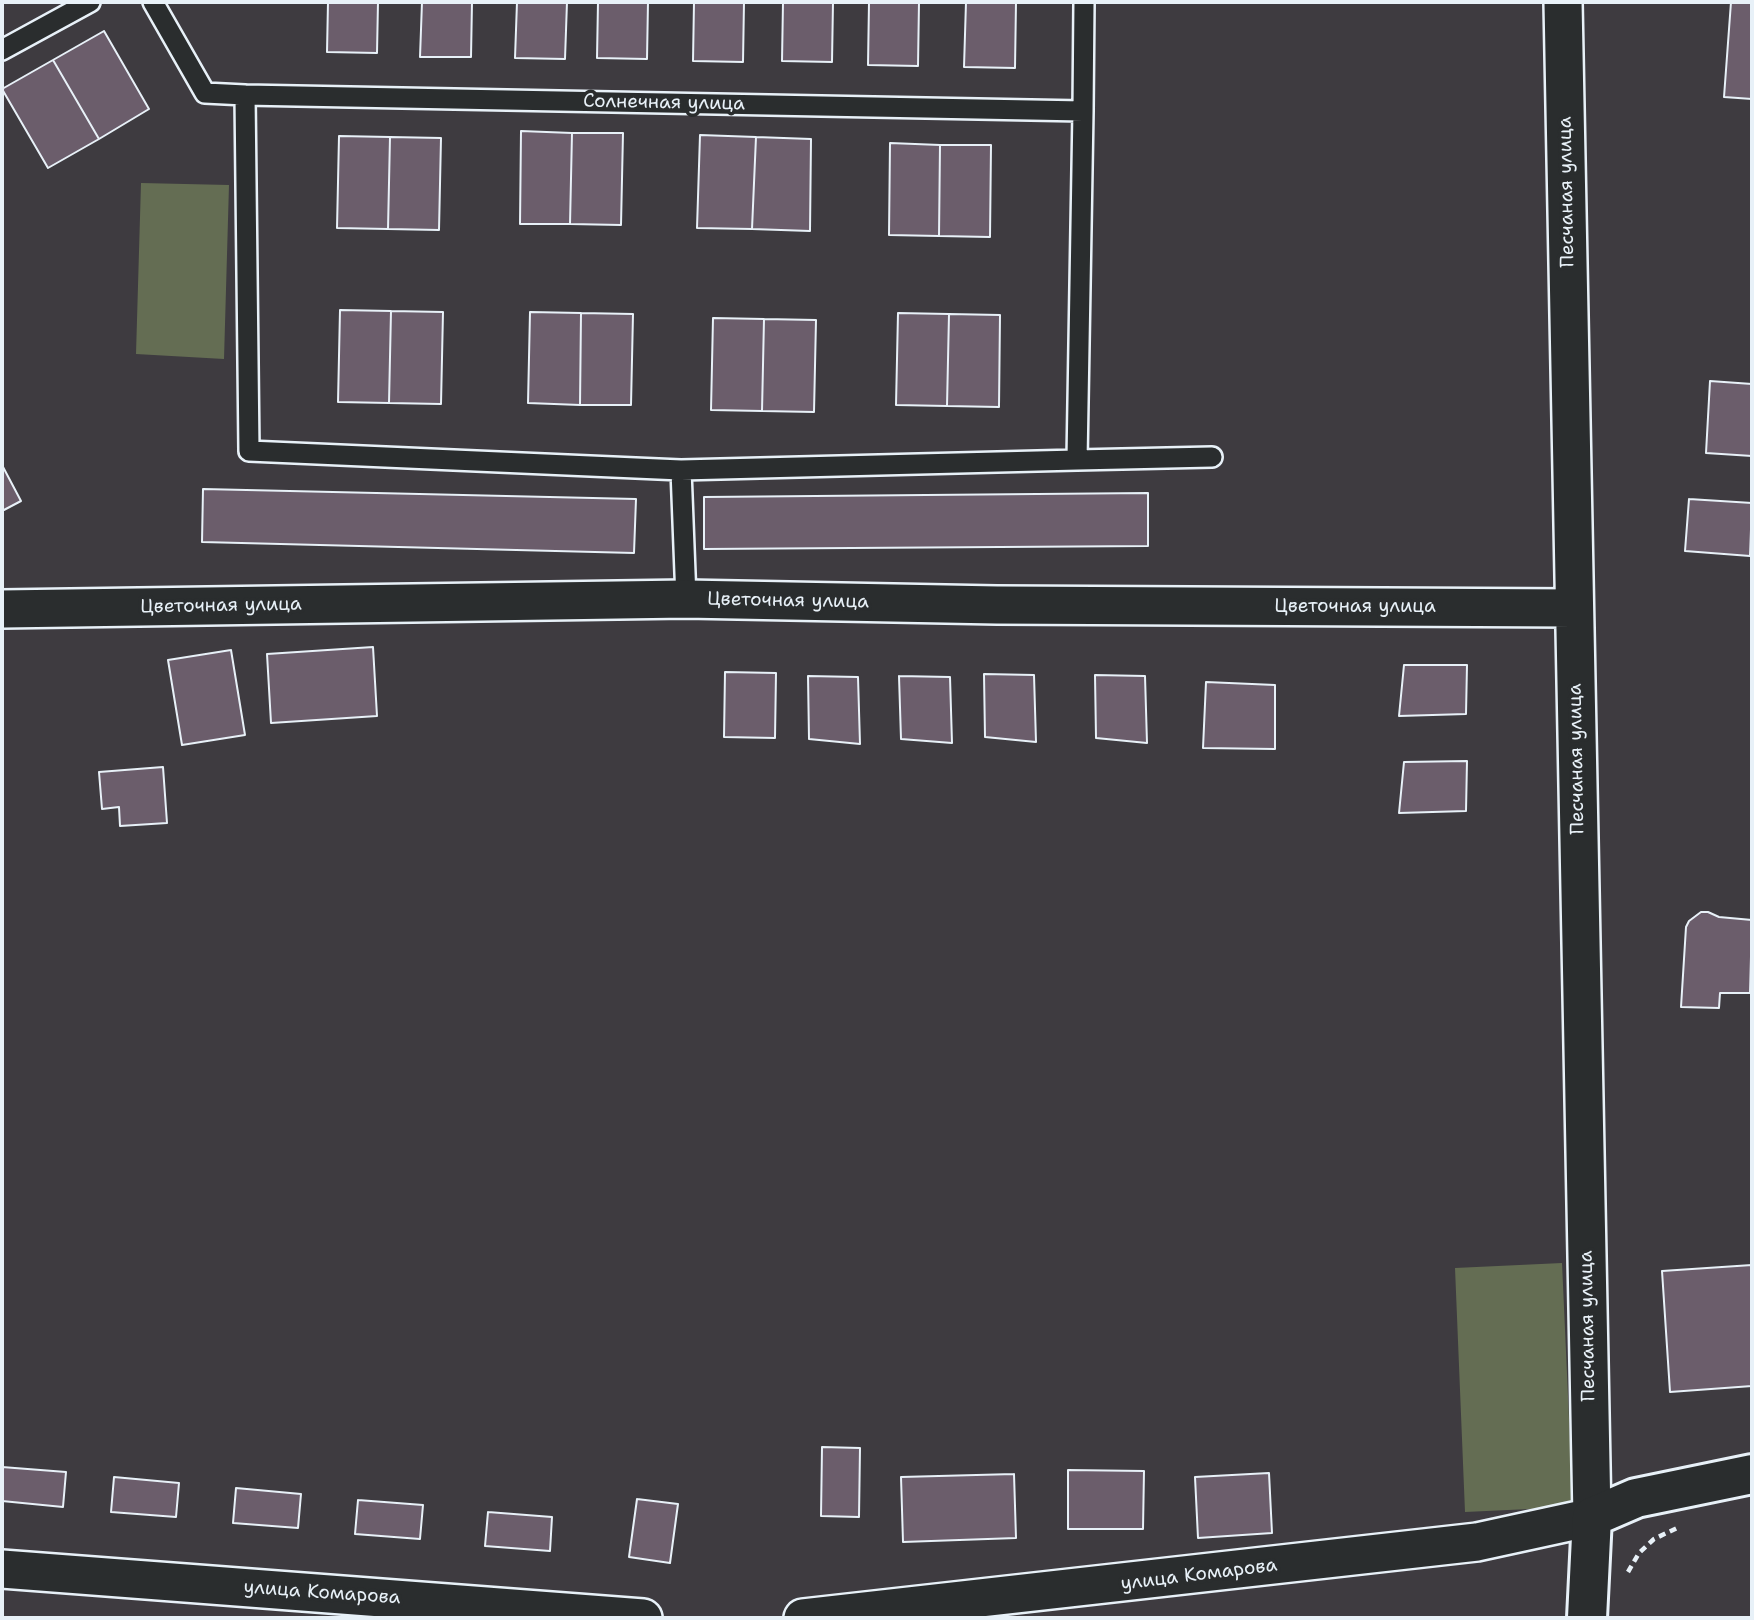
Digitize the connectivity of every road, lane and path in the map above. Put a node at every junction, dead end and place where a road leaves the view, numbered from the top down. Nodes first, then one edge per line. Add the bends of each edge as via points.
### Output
1 (90, 2) edge
2 (153, 2) edge
3 (1084, 2) edge
4 (1563, 2) edge
5 (2, 50) edge
6 (245, 95) junction
7 (1083, 111) junction
8 (1212, 457) dead end
9 (1077, 460) junction
10 (681, 470) junction
11 (686, 599) junction
12 (1574, 608) junction
13 (2, 609) edge
14 (1752, 1474) edge
15 (1592, 1517) junction
16 (1688, 1524) dead end
17 (2, 1569) edge
18 (1627, 1581) dead end
19 (643, 1618) edge
20 (803, 1618) edge
21 (1587, 1618) edge

1 - 5 lane
2 - 6 lane, Солнечная улица via 205,93
3 - 7 lane
4 - 12 street, Песчаная улица
6 - 7 lane, Солнечная улица
6 - 10 lane via 248,451
7 - 9 lane
8 - 9 lane
9 - 10 lane
10 - 11 lane
11 - 12 street, Цветочная улица via 1011,606
11 - 13 street, Цветочная улица
12 - 15 street, Песчаная улица
14 - 15 street via 1636,1498
15 - 20 street, улица Комарова via 1477,1542
15 - 21 street
16 - 18 path via 1654,1539 1639,1553 1628,1569
17 - 19 street, улица Комарова

